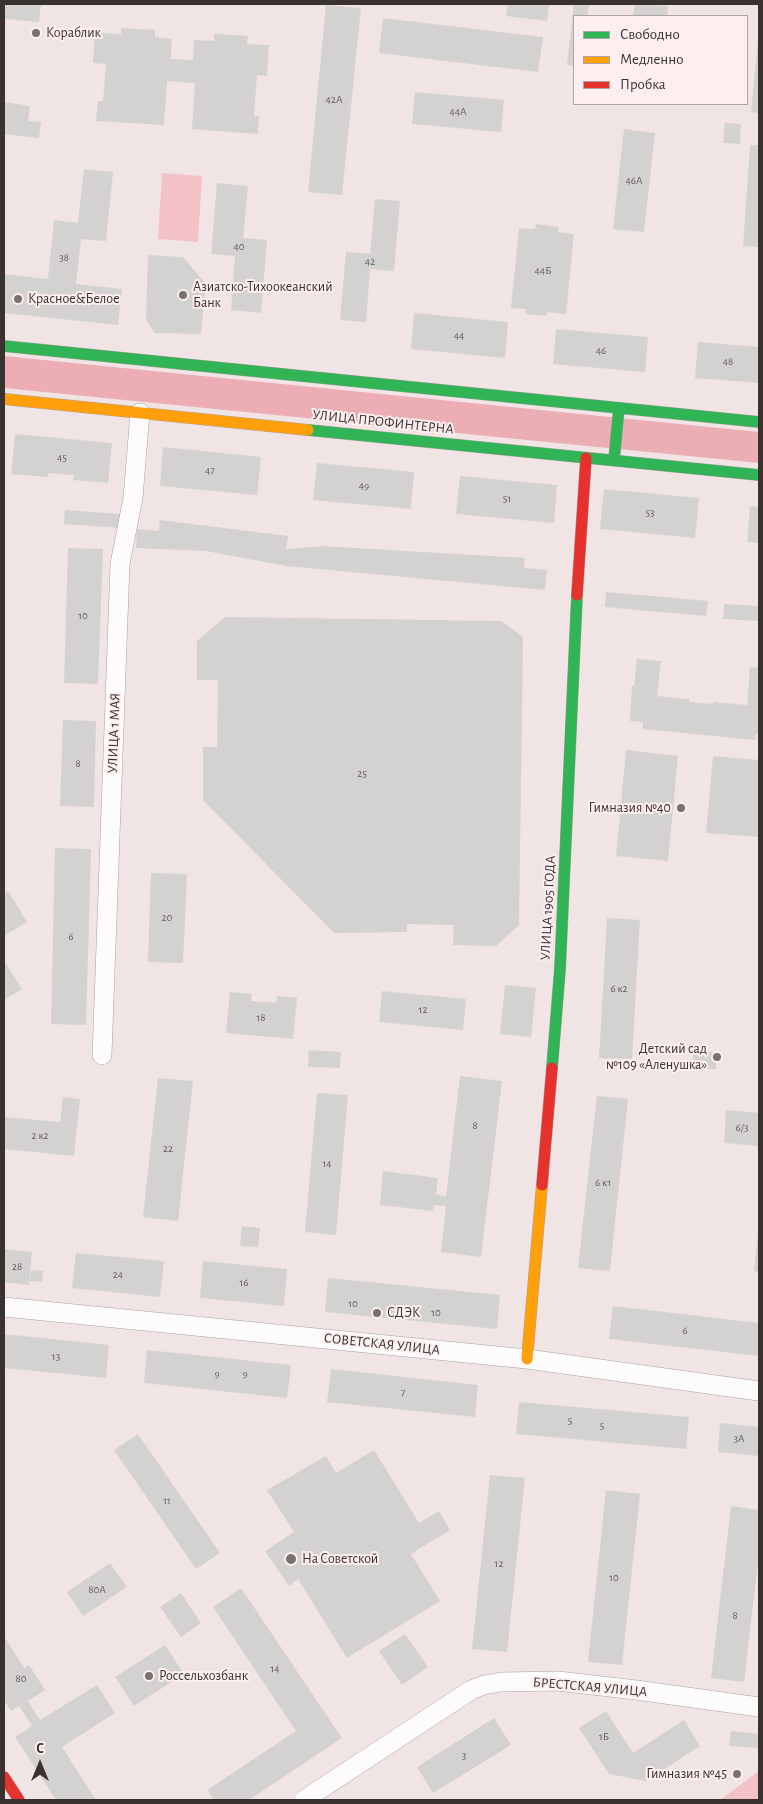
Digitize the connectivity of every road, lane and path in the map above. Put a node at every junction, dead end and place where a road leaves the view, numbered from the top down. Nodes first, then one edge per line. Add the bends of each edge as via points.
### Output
1 (4, 346) edge
2 (4, 399) edge
3 (619, 408) junction
4 (140, 413) junction
5 (759, 422) edge
6 (586, 458) junction
7 (614, 460) junction
8 (759, 475) edge
9 (102, 1055) dead end
10 (4, 1307) edge
11 (527, 1359) junction
12 (759, 1391) edge
13 (759, 1707) edge
14 (4, 1777) edge
15 (18, 1800) edge
16 (304, 1800) edge

1 - 3 street
2 - 4 street, УЛИЦА ПРОФИНТЕРНА
3 - 5 street
3 - 7 street
4 - 6 street, УЛИЦА ПРОФИНТЕРНА
4 - 9 street, УЛИЦА 1 МАЯ via 133,498 120,564
6 - 7 street, УЛИЦА ПРОФИНТЕРНА
6 - 11 street, УЛИЦА 1905 ГОДА via 560,969
7 - 8 street, УЛИЦА ПРОФИНТЕРНА
10 - 11 street, СОВЕТСКАЯ УЛИЦА
11 - 12 street, СОВЕТСКАЯ УЛИЦА
13 - 16 street, БРЕСТСКАЯ УЛИЦА via 558,1681 484,1685
14 - 15 street

